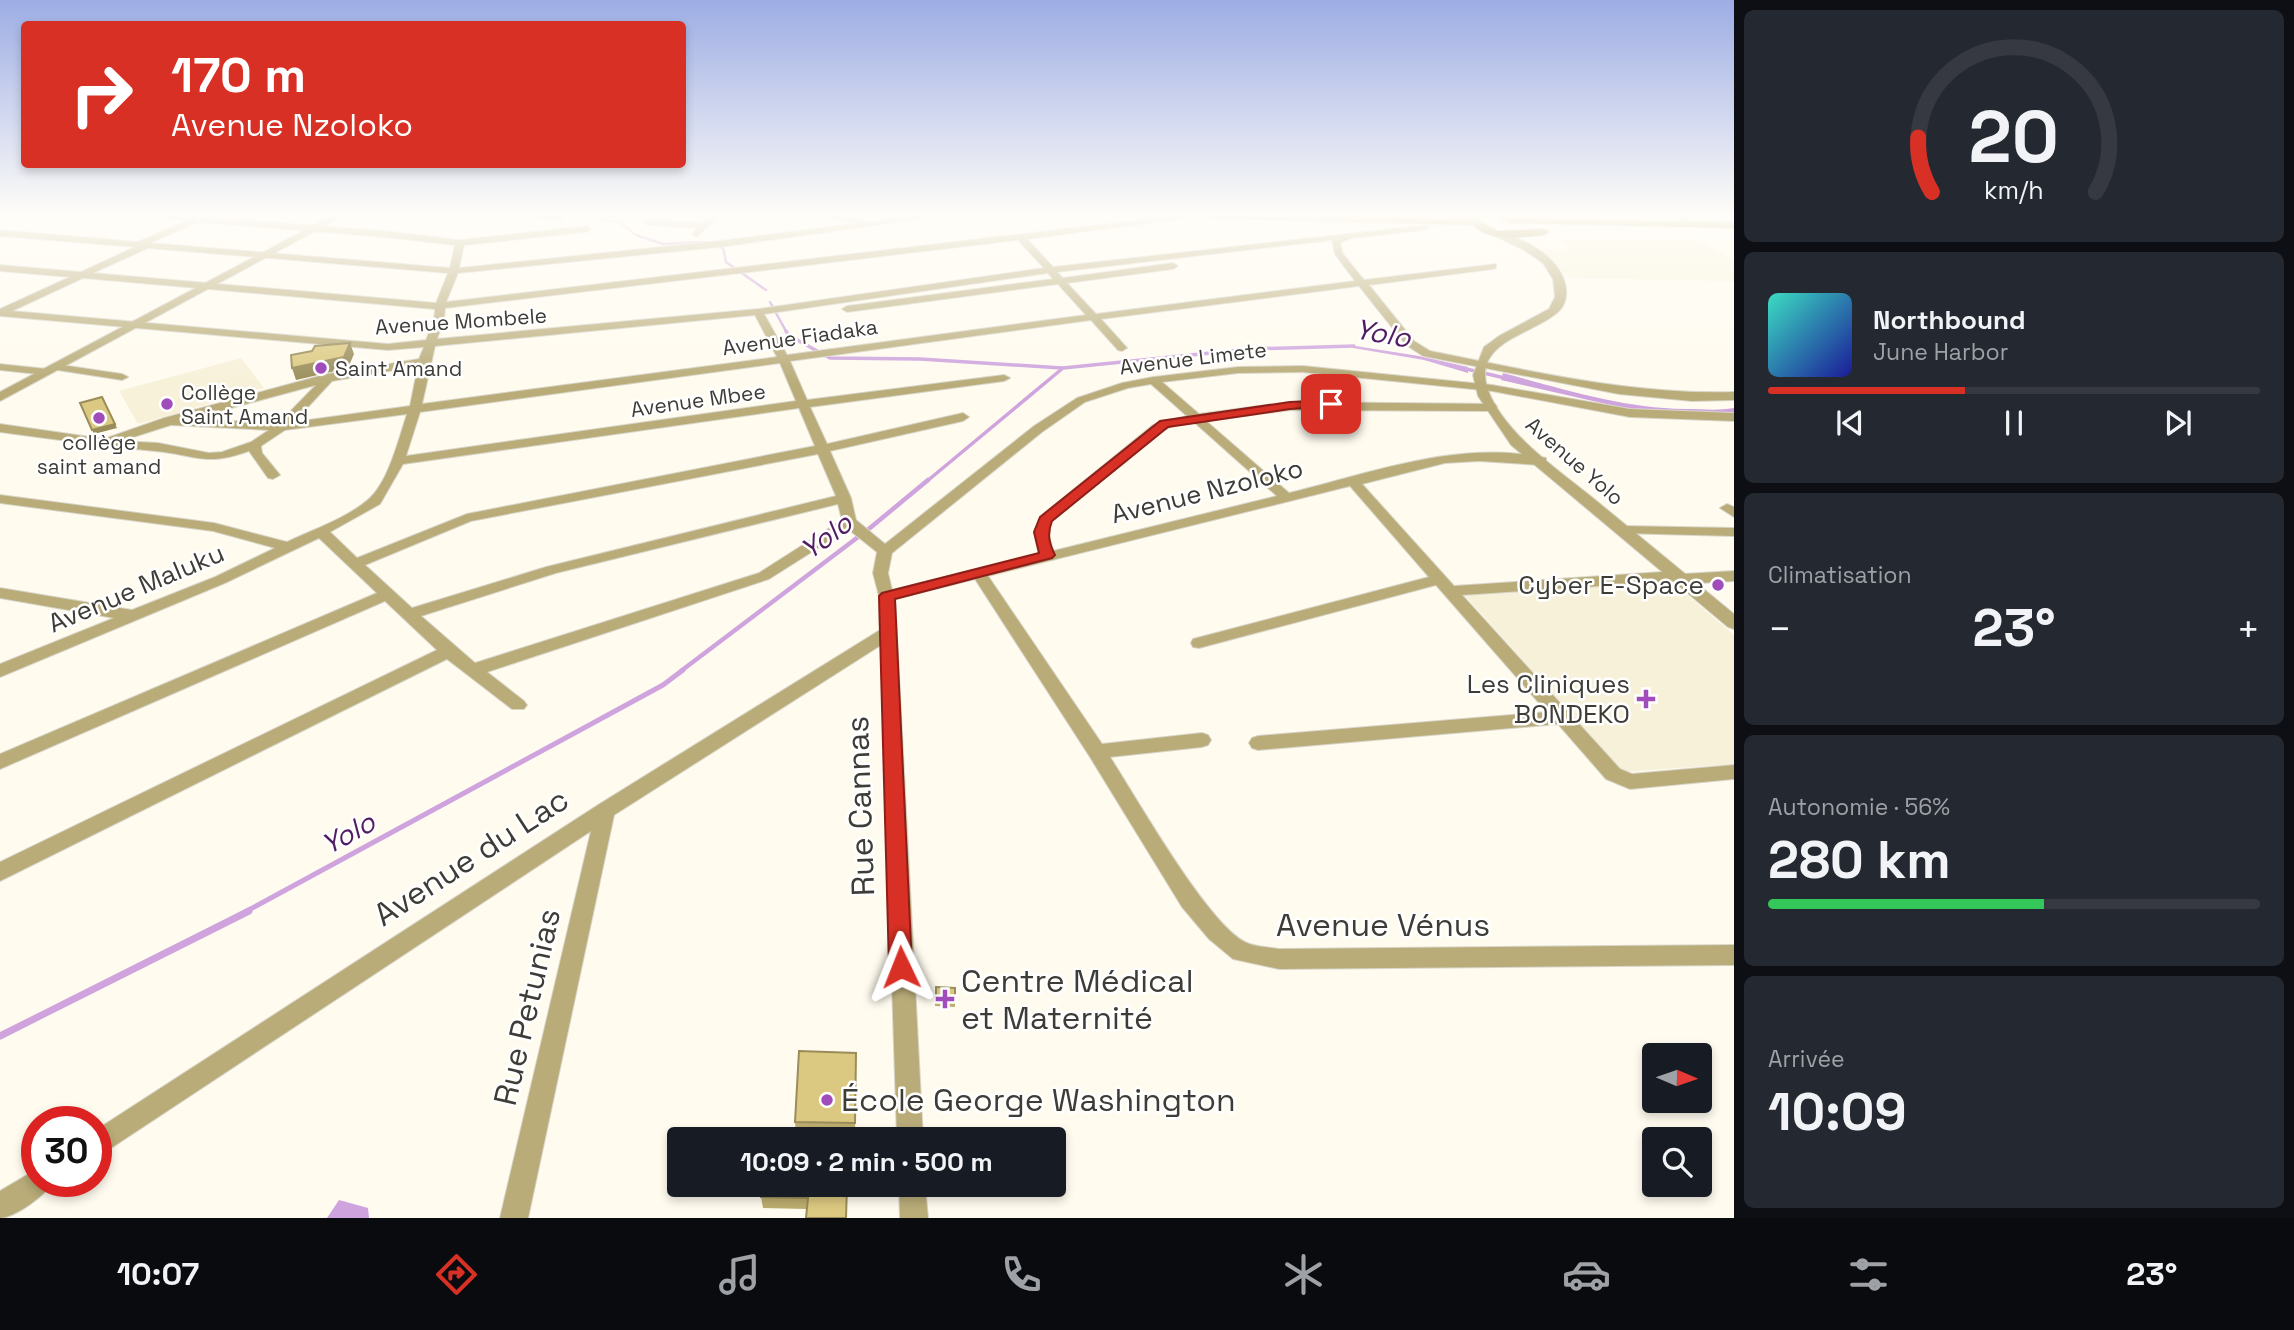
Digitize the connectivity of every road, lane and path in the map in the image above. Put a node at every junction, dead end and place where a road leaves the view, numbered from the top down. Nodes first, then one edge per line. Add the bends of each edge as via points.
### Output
1 (34, 271) edge
2 (92, 271) edge
3 (240, 271) edge
4 (454, 271) edge
5 (734, 271) edge
6 (1044, 271) edge
7 (1051, 271) edge
8 (1132, 271) edge
9 (1354, 271) edge
10 (1438, 271) edge
11 (1552, 271) edge
12 (84, 275) junction
13 (1061, 281) junction
14 (1364, 282) junction
15 (211, 286) junction
16 (440, 306) junction
17 (847, 309) dead end
18 (758, 312) junction
19 (0, 313) edge
20 (1094, 317) junction
21 (132, 326) junction
22 (429, 344) junction
23 (1122, 348) dead end
24 (783, 358) junction
25 (424, 362) junction
26 (0, 367) edge
27 (51, 370) junction
28 (1480, 373) junction
29 (331, 376) junction
30 (122, 377) dead end
31 (1004, 379) dead end
32 (1153, 380) junction
33 (1734, 396) edge
34 (0, 397) edge
35 (803, 404) junction
36 (1491, 407) junction
37 (415, 409) junction
38 (963, 417) dead end
39 (1194, 418) junction
40 (1734, 418) edge
41 (168, 421) junction
42 (282, 427) junction
43 (0, 428) edge
44 (101, 443) junction
45 (255, 445) junction
46 (822, 449) junction
47 (398, 461) junction
48 (1541, 461) junction
49 (273, 475) dead end
50 (1352, 481) junction
51 (844, 498) junction
52 (1287, 498) junction
53 (0, 499) edge
54 (853, 526) junction
55 (1623, 530) junction
56 (321, 532) junction
57 (1734, 532) edge
58 (290, 547) junction
59 (885, 551) junction
60 (1047, 555) junction
61 (355, 564) junction
62 (979, 574) junction
63 (1734, 576) edge
64 (1680, 578) junction
65 (1444, 585) junction
66 (0, 593) edge
67 (387, 594) junction
68 (887, 596) junction
69 (411, 614) junction
70 (138, 616) junction
71 (1734, 623) edge
72 (888, 632) junction
73 (1199, 643) dead end
74 (448, 651) junction
75 (474, 670) junction
76 (0, 671) edge
77 (518, 705) dead end
78 (1562, 717) junction
79 (1202, 740) dead end
80 (1258, 743) dead end
81 (1097, 752) junction
82 (0, 762) edge
83 (1734, 772) edge
84 (605, 811) junction
85 (0, 872) edge
86 (1734, 955) edge
87 (909, 1127) edge
88 (112, 1135) edge
89 (21, 1193) edge
90 (913, 1197) edge
91 (0, 1207) edge
92 (513, 1218) edge
93 (914, 1218) edge

1 - 12 street
2 - 12 street
3 - 15 street
4 - 16 street, Avenue Maluku
5 - 16 street
6 - 18 street, Avenue Mombele
7 - 13 street
8 - 13 street
9 - 14 street
10 - 14 street, Avenue Fiadaka
11 - 28 street via 1559,279 1560,306 1488,350
12 - 15 street
12 - 19 street
13 - 17 street
13 - 20 street
14 - 20 street, Avenue Fiadaka
14 - 28 street via 1419,350
15 - 16 street
15 - 21 street
16 - 22 street, Avenue Maluku
18 - 22 street, Avenue Mombele
18 - 24 street
19 - 21 street, Avenue Mombele
20 - 23 street
20 - 24 street, Avenue Fiadaka
21 - 22 street, Avenue Mombele via 370,347
21 - 27 street
22 - 25 street, Avenue Maluku
24 - 35 street
24 - 37 street, Avenue Fiadaka
25 - 29 street
25 - 37 street, Avenue Maluku
26 - 27 street
27 - 30 street
27 - 34 street
28 - 32 street, Avenue Limete via 1238,370
28 - 33 street via 1628,392
28 - 36 street, Avenue Yolo
28 - 40 street via 1630,413
29 - 41 street
29 - 42 street
31 - 35 street, Avenue Mbee
32 - 39 street
32 - 59 street, Avenue Limete via 1081,400
35 - 46 street
35 - 47 street, Avenue Mbee
36 - 39 street via 1331,404
36 - 48 street, Avenue Yolo via 1516,442
37 - 42 street, Avenue Fiadaka
37 - 47 street, Avenue Maluku
38 - 46 street
39 - 52 street
39 - 60 street via 1157,428 1045,520 1041,532
41 - 42 street, Avenue Fiadaka
41 - 44 street
42 - 45 street
43 - 44 street
44 - 45 street via 209,457
45 - 49 street
46 - 51 street
46 - 61 street via 467,518
47 - 56 street, Avenue Maluku via 375,500
48 - 50 street, Avenue Nzoloko via 1445,459
48 - 55 street, Avenue Yolo
50 - 52 street, Avenue Nzoloko
50 - 65 street
51 - 54 street
51 - 69 street via 551,570
52 - 60 street, Avenue Nzoloko
53 - 58 street via 214,527
54 - 59 street
54 - 75 street via 764,576
55 - 57 street
55 - 64 street, Avenue Yolo
56 - 58 street, Avenue Maluku
56 - 61 street
58 - 70 street, Avenue Maluku
59 - 68 street via 880,579
60 - 62 street, Avenue Nzoloko
61 - 67 street
62 - 68 street, Avenue Nzoloko
62 - 81 street, Avenue Vénus
63 - 64 street
64 - 65 street
64 - 71 street, Avenue Yolo
65 - 73 street
65 - 78 street
66 - 70 street
67 - 69 street
67 - 82 street
68 - 72 street, Rue Cannas
69 - 74 street
70 - 76 street, Avenue Maluku
72 - 84 street, Avenue du Lac
72 - 87 street, Rue Cannas
74 - 75 street
74 - 85 street
75 - 77 street
78 - 80 street
78 - 83 street via 1614,774 1630,782
79 - 81 street
81 - 86 street, Avenue Vénus via 1190,900 1241,952 1279,959
84 - 88 street, Avenue du Lac
84 - 92 street, Rue Petunias
89 - 91 street
90 - 93 street

